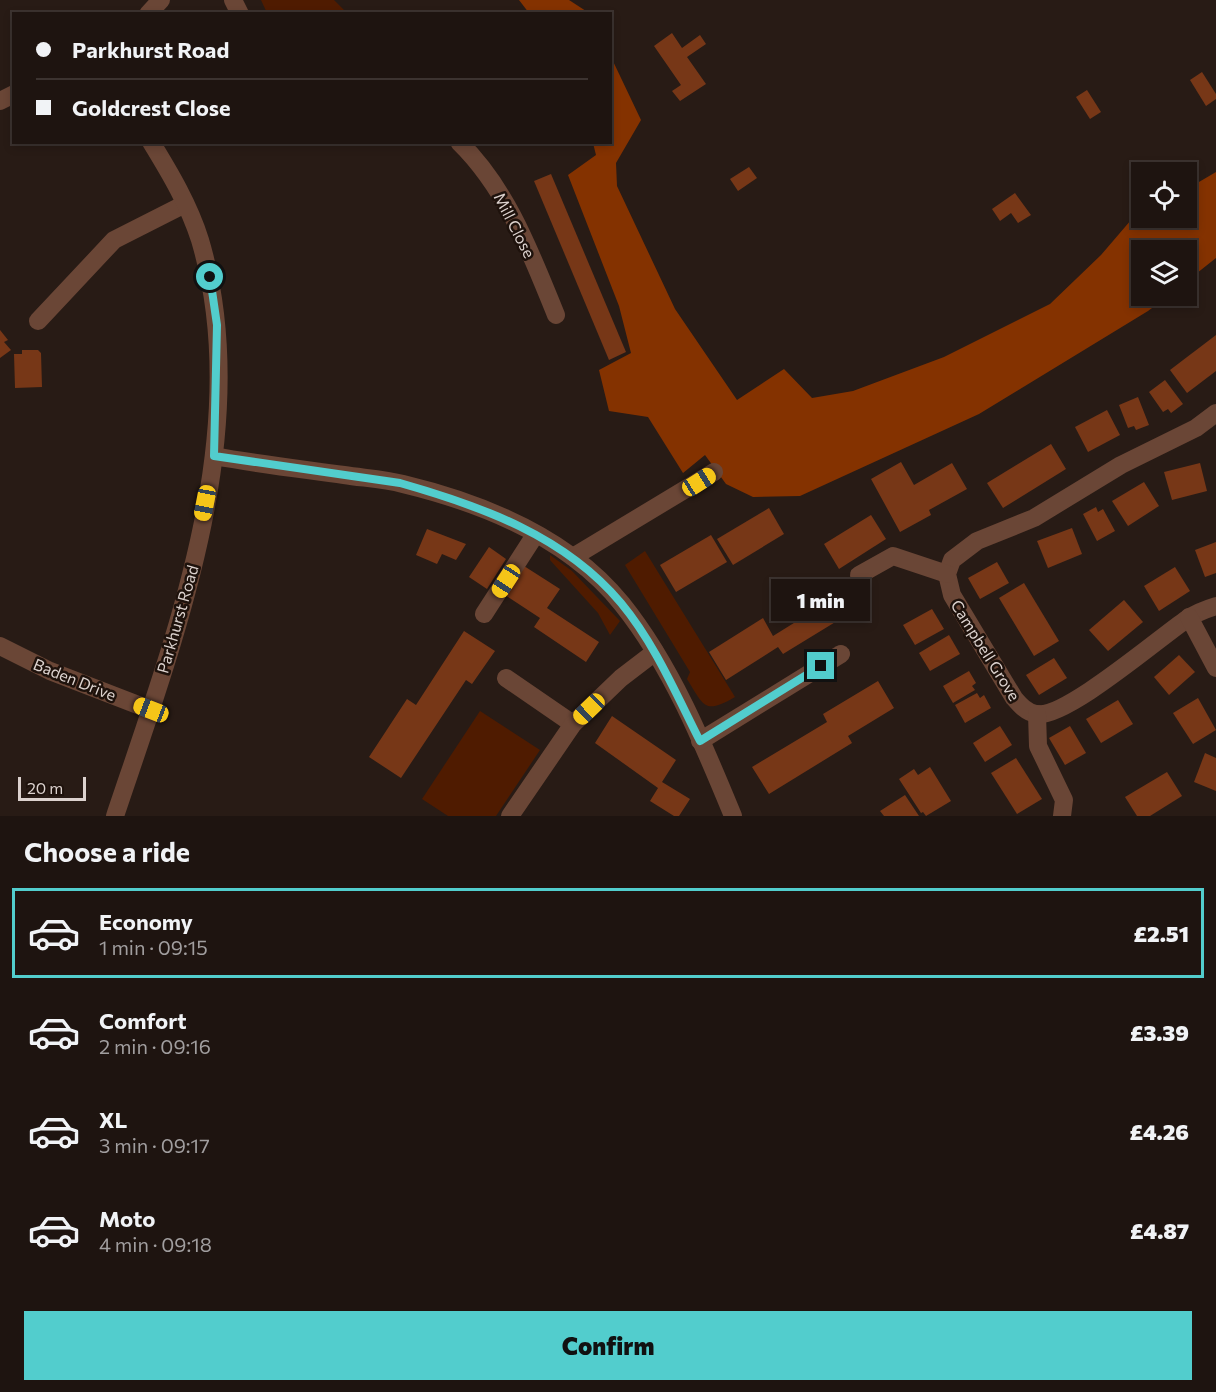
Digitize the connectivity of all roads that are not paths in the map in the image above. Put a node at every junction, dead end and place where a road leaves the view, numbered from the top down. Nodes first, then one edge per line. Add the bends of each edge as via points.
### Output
1 (161, 0) edge
2 (150, 12) edge
3 (152, 144) edge
4 (461, 144) edge
5 (185, 204) junction
6 (556, 315) dead end
7 (38, 321) dead end
8 (1216, 413) edge
9 (214, 456) junction
10 (714, 472) dead end
11 (535, 535) junction
12 (573, 557) junction
13 (947, 574) junction
14 (859, 575) dead end
15 (1216, 606) edge
16 (484, 614) dead end
17 (1189, 617) junction
18 (0, 646) edge
19 (655, 652) junction
20 (841, 654) dead end
21 (1216, 668) edge
22 (506, 678) dead end
23 (151, 710) junction
24 (1037, 714) junction
25 (573, 724) junction
26 (700, 741) junction
27 (726, 798) junction
28 (115, 816) edge
29 (510, 816) edge
30 (714, 816) edge
31 (733, 816) edge
32 (1062, 816) edge

1 - 2 street
3 - 5 street, Parkhurst Road
4 - 6 street, Mill Close via 479,162 521,232
5 - 7 street via 114,240
5 - 9 street, Parkhurst Road via 210,277 217,325
8 - 13 street via 1034,518 977,541 952,560
9 - 11 street via 400,483 457,499 510,520
9 - 23 street, Parkhurst Road via 187,597
10 - 12 street
11 - 12 street
11 - 16 street
12 - 19 street via 620,602
13 - 14 street via 893,556
13 - 24 street, Campbell Grove via 952,595 1014,698
15 - 17 street, Campbell Grove
17 - 21 street
17 - 24 street, Campbell Grove via 1101,682 1060,707
18 - 23 street, Baden Drive via 50,671
19 - 25 street
19 - 26 street
20 - 26 street
22 - 25 street
23 - 28 street, Parkhurst Road
24 - 32 street via 1038,746 1064,800
25 - 29 street
26 - 27 street
27 - 30 street
27 - 31 street

